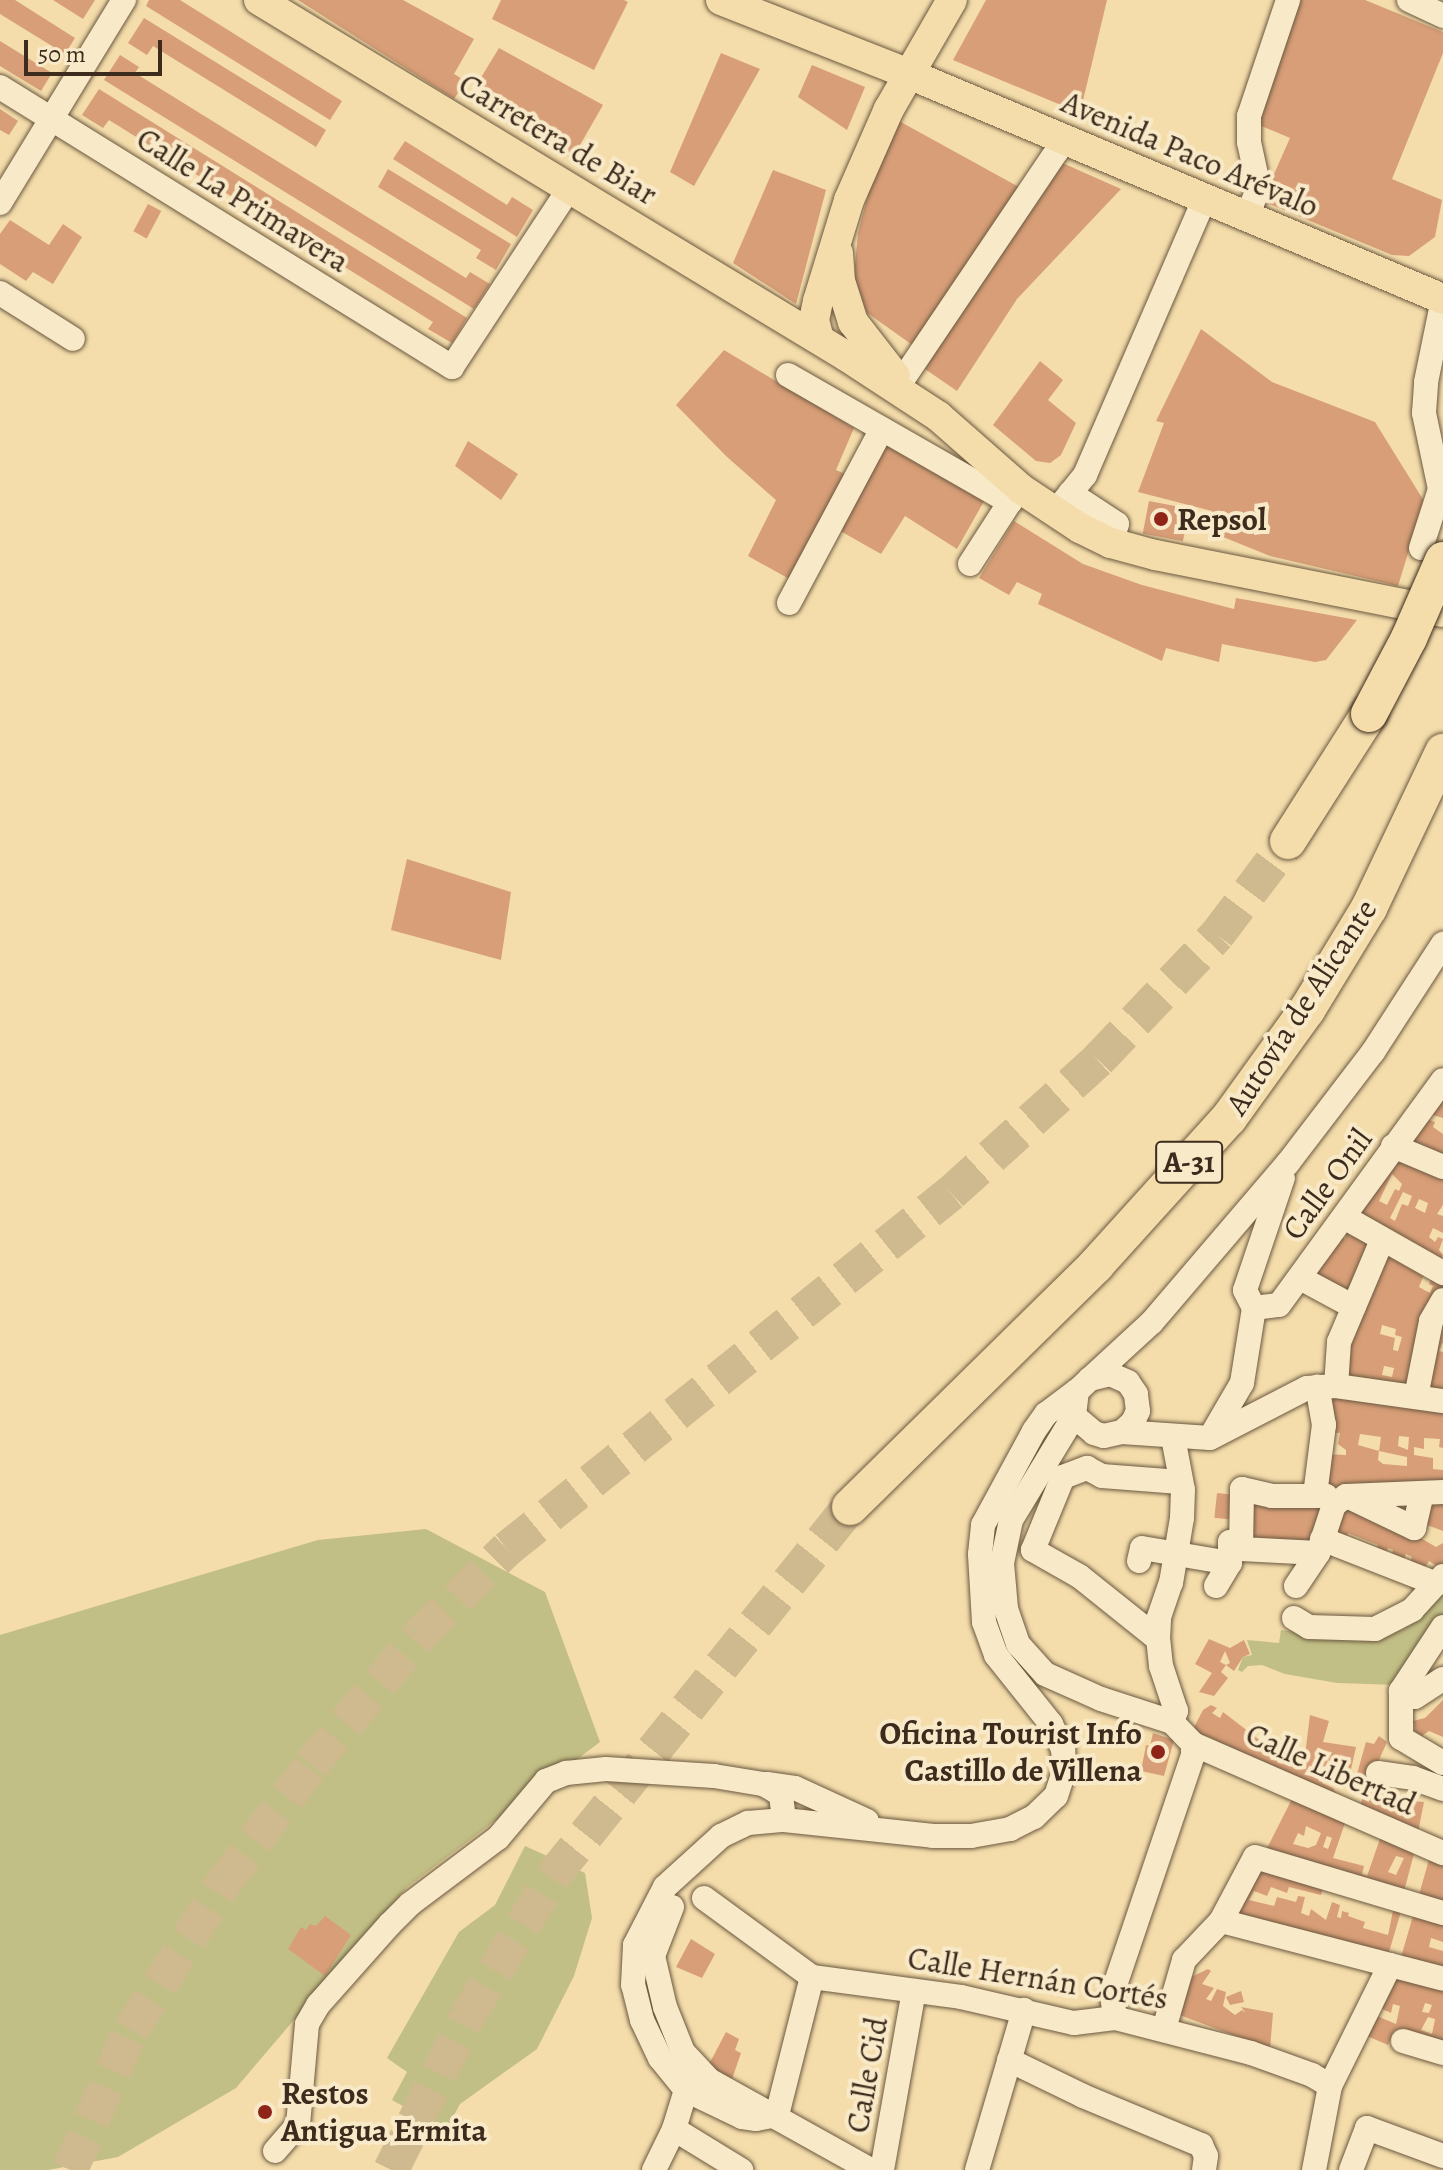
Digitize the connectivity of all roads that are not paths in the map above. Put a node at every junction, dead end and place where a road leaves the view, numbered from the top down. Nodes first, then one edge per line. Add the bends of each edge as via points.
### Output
1 (124, 0) edge
2 (259, 0) edge
3 (721, 0) edge
4 (952, 0) edge
5 (1288, 0) edge
6 (1409, 0) edge
7 (1443, 16) edge
8 (909, 74) junction
9 (0, 87) edge
10 (52, 119) junction
11 (1061, 139) junction
12 (569, 189) junction
13 (1204, 200) junction
14 (0, 203) edge
15 (1246, 217) junction
16 (0, 293) edge
17 (1443, 299) edge
18 (832, 303) junction
19 (782, 319) junction
20 (73, 339) dead end
21 (819, 339) junction
22 (788, 375) dead end
23 (901, 382) junction
24 (938, 416) junction
25 (882, 429) junction
26 (1016, 495) junction
27 (1063, 503) junction
28 (1432, 554) edge
29 (970, 564) dead end
30 (789, 603) dead end
31 (1443, 612) edge
32 (1443, 752) edge
33 (1288, 841) tunnel mouth
34 (1443, 944) edge
35 (1443, 1080) edge
36 (1432, 1116) edge
37 (1393, 1146) junction
38 (1288, 1163) junction
39 (1443, 1167) edge
40 (1344, 1217) junction
41 (1382, 1240) junction
42 (1443, 1273) edge
43 (1300, 1278) junction
44 (1443, 1300) edge
45 (1354, 1307) junction
46 (1254, 1308) junction
47 (1152, 1322) junction
48 (1327, 1386) junction
49 (1416, 1397) junction
50 (1078, 1400) junction
51 (1136, 1401) junction
52 (1443, 1401) edge
53 (1113, 1434) junction
54 (1173, 1437) junction
55 (1210, 1438) junction
56 (1045, 1468) junction
57 (1180, 1482) junction
58 (1432, 1493) edge
59 (1332, 1499) junction
60 (850, 1507) tunnel mouth
61 (1320, 1546) junction
62 (1177, 1554) junction
63 (1235, 1556) junction
64 (1139, 1561) dead end
65 (1440, 1580) edge
66 (1216, 1586) dead end
67 (1296, 1586) dead end
68 (1294, 1618) dead end
69 (1443, 1627) edge
70 (1158, 1639) junction
71 (1443, 1679) edge
72 (1401, 1691) junction
73 (1172, 1722) junction
74 (1193, 1749) junction
75 (1443, 1763) edge
76 (1378, 1773) dead end
77 (763, 1784) junction
78 (1443, 1789) edge
79 (784, 1820) junction
80 (887, 1831) junction
81 (703, 1852) junction
82 (1443, 1853) edge
83 (704, 1898) dead end
84 (1443, 1913) edge
85 (1221, 1921) junction
86 (1390, 1965) junction
87 (812, 1977) junction
88 (1443, 1979) edge
89 (914, 1991) junction
90 (1024, 2010) junction
91 (1115, 2018) junction
92 (1164, 2029) junction
93 (1403, 2041) dead end
94 (1443, 2053) edge
95 (1009, 2060) junction
96 (1330, 2086) junction
97 (686, 2090) junction
98 (777, 2115) junction
99 (674, 2129) junction
100 (1440, 2148) edge
101 (275, 2151) dead end
102 (654, 2170) edge
103 (741, 2170) edge
104 (871, 2170) edge
105 (882, 2170) edge
106 (977, 2170) edge
107 (1204, 2170) edge
108 (1314, 2170) edge
109 (1351, 2170) edge

1 - 10 street
2 - 12 main road, Carretera de Biar
3 - 8 main road, Avenida Paco Arévalo
4 - 8 main road
5 - 15 street via 1249,116 1259,188
6 - 7 street
8 - 11 main road, Avenida Paco Arévalo
8 - 18 main road via 859,175 839,239
9 - 10 street, Calle La Primavera
10 - 12 street, Calle La Primavera via 452,367
10 - 14 street
11 - 13 main road, Avenida Paco Arévalo
11 - 23 street
12 - 19 main road, Carretera de Biar
13 - 15 main road, Avenida Paco Arévalo
13 - 27 street via 1085,475
15 - 17 main road, Avenida Paco Arévalo
16 - 20 street
17 - 28 street via 1424,413 1440,489
18 - 19 main road
18 - 21 main road via 839,332
18 - 23 main road
19 - 21 main road, Carretera de Biar
21 - 24 main road, Carretera de Biar
22 - 25 street
23 - 24 main road
24 - 26 main road
25 - 26 street
25 - 30 street
26 - 27 main road
26 - 29 street
27 - 31 main road via 1111,543
28 - 33 highway, bridge via 1409,638 1369,714
32 - 60 highway, Autovía de Alicante / A-31 via 1369,908 1307,1010 1229,1118 1096,1265
34 - 38 street via 1373,1052
35 - 36 street, Calle Onil
36 - 37 street, Calle Onil
37 - 39 street
37 - 40 street, Calle Onil
38 - 46 street via 1250,1267 1245,1290
38 - 47 street
40 - 41 street
40 - 43 street, Calle Onil
41 - 42 street
41 - 45 street
43 - 45 street
43 - 46 street, Calle Onil via 1279,1305
44 - 49 street via 1431,1321
45 - 48 street
46 - 55 street via 1242,1383
47 - 50 street
47 - 51 street via 1135,1363
48 - 49 street
48 - 55 street via 1307,1388
48 - 59 street via 1324,1425
49 - 52 street
50 - 51 street via 1110,1374 1128,1382
50 - 53 street via 1086,1429
50 - 56 street
50 - 80 street via 1046,1414 1020,1455 983,1525 979,1584 996,1655 1051,1724 1074,1773 1034,1817 1010,1829 971,1836
51 - 53 street via 1133,1422
51 - 54 street
53 - 54 street
53 - 56 street via 1070,1449
54 - 55 street
54 - 57 street
56 - 73 street via 1011,1520 1002,1563 1006,1609 1018,1644 1045,1674 1143,1725
57 - 62 street
57 - 70 street via 1102,1476 1087,1468 1063,1477 1033,1550 1079,1576
58 - 59 street
58 - 59 street via 1414,1528
59 - 61 street
59 - 63 street via 1242,1489
61 - 63 street
61 - 65 street
61 - 67 street
62 - 63 street
62 - 64 street via 1142,1548
62 - 70 street
63 - 66 street
65 - 68 street via 1412,1610 1375,1629 1309,1627
69 - 72 street
70 - 73 street via 1176,1711
71 - 72 street via 1415,1697
72 - 75 street via 1401,1738
73 - 74 street
74 - 82 street, Calle Libertad
74 - 91 street via 1112,1994
76 - 78 street
77 - 79 street via 781,1795
77 - 80 street via 795,1788
77 - 101 street via 606,1769 546,1781 498,1838 410,1904 332,1985 307,2024 298,2125
79 - 80 street
79 - 81 street via 748,1823
81 - 97 street via 665,1887 635,1945 633,1985 642,2020 660,2058
81 - 98 street via 663,1921 653,1956 665,2007 683,2052 709,2080
83 - 87 street, Calle Hernán Cortés
84 - 85 street via 1255,1857
85 - 86 street
85 - 92 street via 1184,1960
86 - 88 street
86 - 96 street
87 - 89 street, Calle Hernán Cortés
87 - 98 street
89 - 90 street, Calle Hernán Cortés
89 - 105 street, Calle Cid
90 - 91 street, Calle Hernán Cortés via 1074,2023
90 - 95 street
91 - 92 street, Calle Hernán Cortés
92 - 96 street, Calle Hernán Cortés via 1294,2067
93 - 94 street
95 - 106 street
95 - 107 street via 1201,2145
96 - 108 street
97 - 98 street via 742,2117
97 - 99 street
98 - 104 street
99 - 102 street
99 - 103 street
100 - 109 street via 1367,2128

